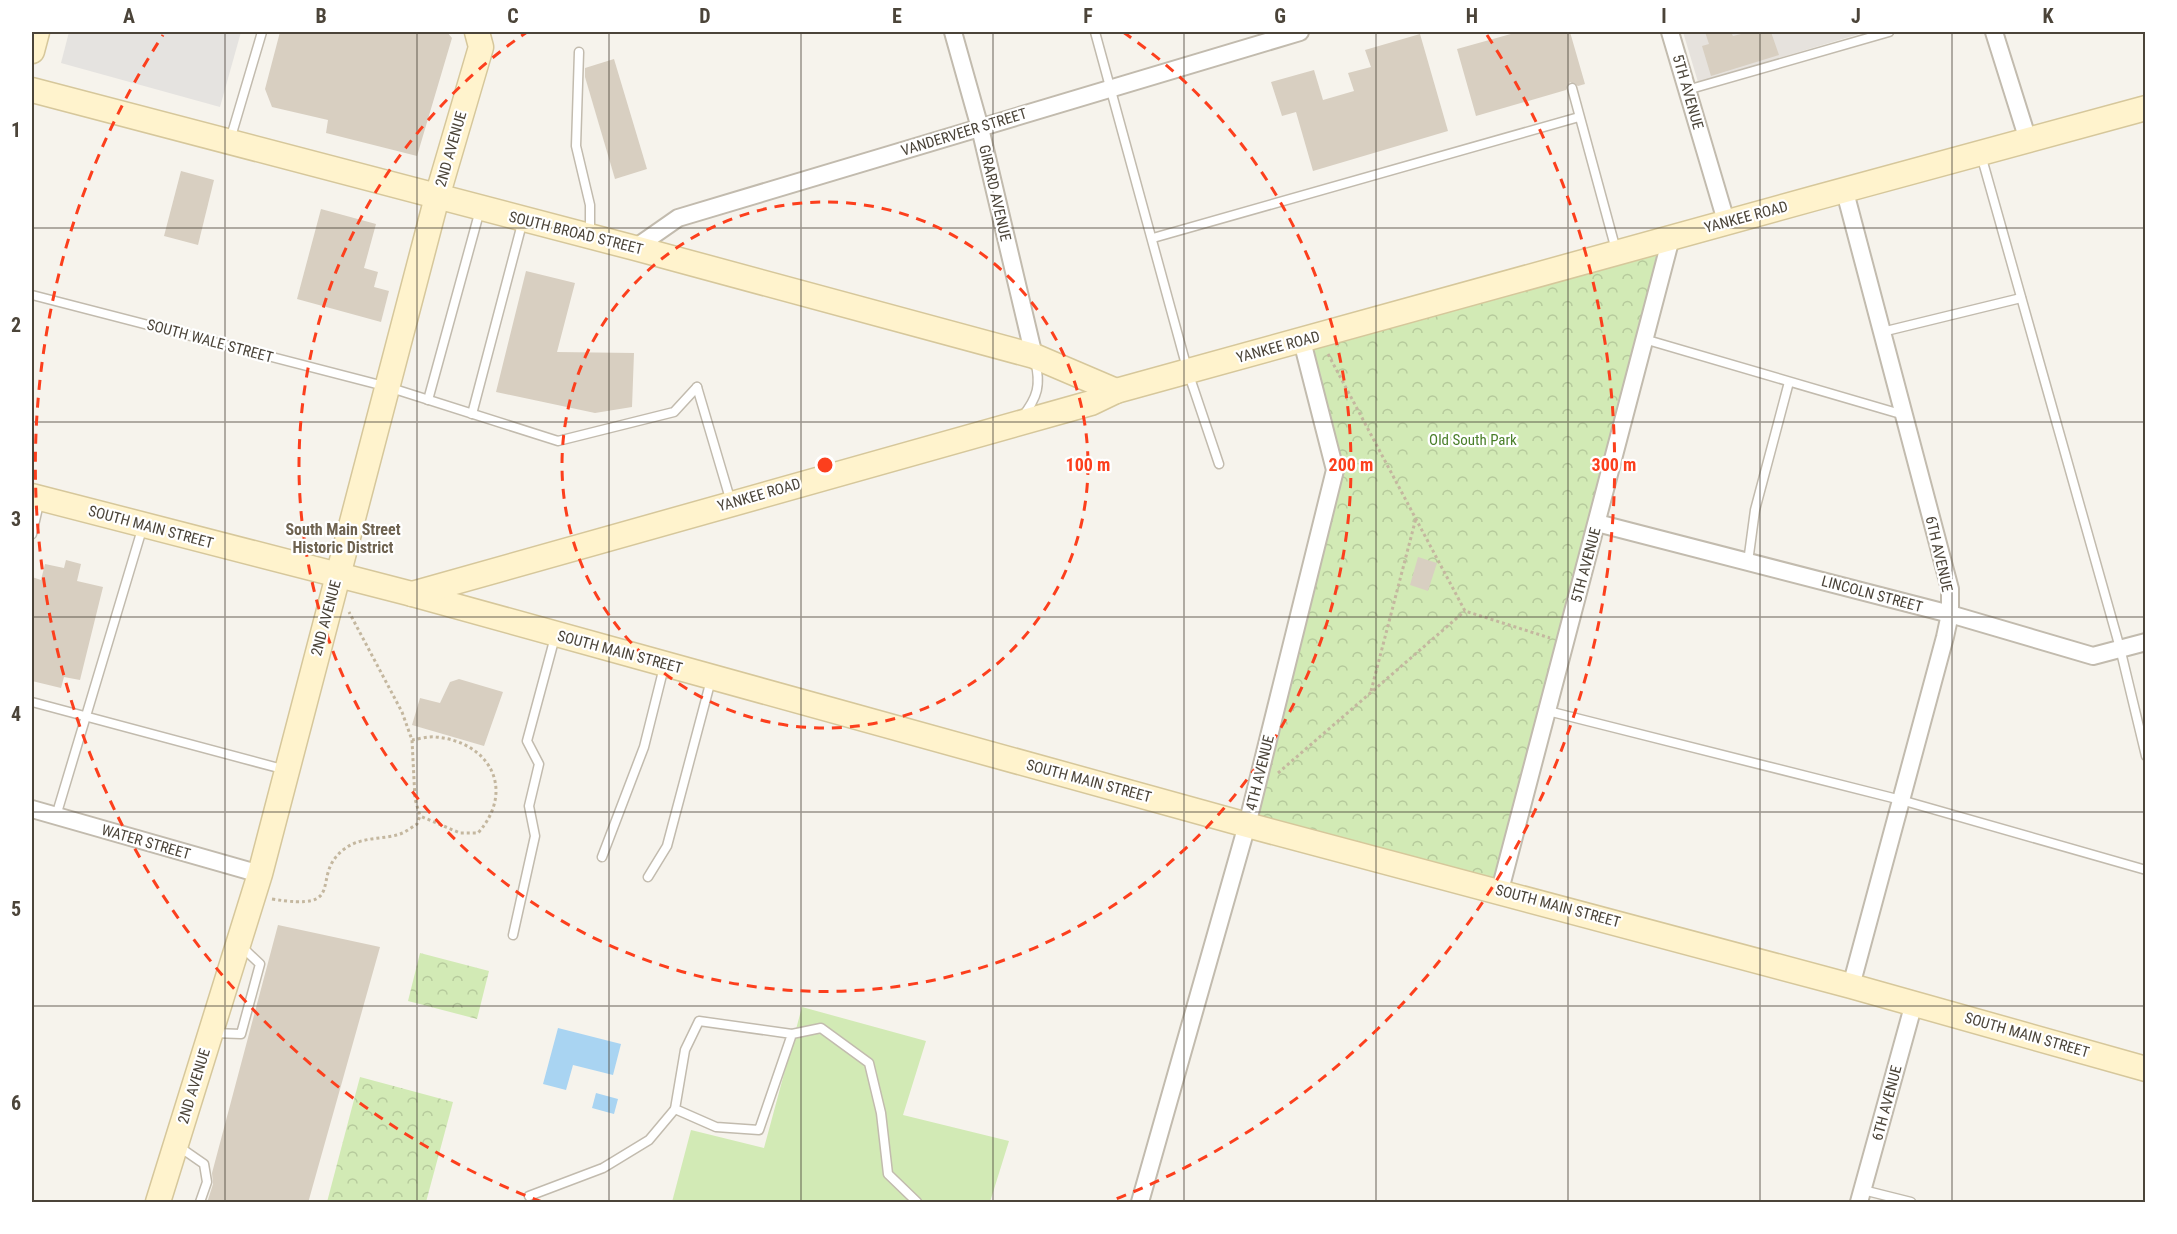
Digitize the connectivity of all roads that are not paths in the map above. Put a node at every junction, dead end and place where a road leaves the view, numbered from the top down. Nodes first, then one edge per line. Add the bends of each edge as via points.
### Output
1 (37, 32) edge
2 (262, 32) edge
3 (477, 32) edge
4 (953, 32) edge
5 (1095, 32) edge
6 (1297, 32) edge
7 (1670, 32) edge
8 (1889, 32) edge
9 (1994, 32) edge
10 (32, 51) edge
11 (579, 52) dead end
12 (1110, 88) junction
13 (1572, 88) dead end
14 (32, 90) edge
15 (1687, 90) junction
16 (2145, 108) edge
17 (1580, 117) junction
18 (980, 128) junction
19 (2028, 140) junction
20 (230, 142) junction
21 (1981, 153) junction
22 (1845, 192) junction
23 (437, 197) junction
24 (480, 208) junction
25 (524, 219) junction
26 (1726, 222) junction
27 (590, 236) junction
28 (1153, 238) junction
29 (1671, 238) junction
30 (635, 248) junction
31 (1617, 253) junction
32 (32, 295) edge
33 (2021, 298) junction
34 (1882, 332) junction
35 (1644, 339) junction
36 (1302, 340) junction
37 (1034, 356) junction
38 (1188, 372) junction
39 (1790, 382) junction
40 (388, 387) junction
41 (1116, 391) junction
42 (428, 400) junction
43 (472, 414) junction
44 (1904, 415) junction
45 (1018, 422) junction
46 (1219, 464) dead end
47 (36, 497) edge
48 (731, 503) junction
49 (1598, 523) junction
50 (143, 525) junction
51 (32, 534) edge
52 (1748, 562) junction
53 (338, 576) junction
54 (412, 594) junction
55 (1950, 614) junction
56 (556, 634) junction
57 (2145, 642) edge
58 (2120, 648) junction
59 (664, 664) junction
60 (712, 677) junction
61 (32, 702) edge
62 (1548, 711) junction
63 (84, 716) junction
64 (2145, 756) edge
65 (286, 770) junction
66 (1901, 800) junction
67 (32, 809) edge
68 (56, 816) junction
69 (1247, 825) junction
70 (602, 857) dead end
71 (2145, 870) edge
72 (260, 874) junction
73 (648, 877) dead end
74 (1500, 890) junction
75 (513, 935) dead end
76 (1851, 986) junction
77 (1914, 1003) junction
78 (792, 1034) junction
79 (2145, 1069) edge
80 (675, 1109) junction
81 (176, 1144) junction
82 (529, 1196) dead end
83 (1861, 1196) edge
84 (158, 1203) edge
85 (200, 1203) edge
86 (917, 1203) edge
87 (1140, 1203) edge
88 (1911, 1203) edge

1 - 10 street
2 - 20 lane
3 - 23 street, 2ND AVENUE via 481,47
4 - 18 street, GIRARD AVENUE
5 - 12 lane
6 - 12 street, VANDERVEER STREET
7 - 15 street, 5TH AVENUE
8 - 15 lane
9 - 19 street
11 - 27 lane via 576,146 590,205
12 - 18 street, VANDERVEER STREET
12 - 28 lane
13 - 17 lane
14 - 20 street, SOUTH BROAD STREET
15 - 26 street, 5TH AVENUE
16 - 19 street, YANKEE ROAD
17 - 28 lane
17 - 31 lane
18 - 30 street, VANDERVEER STREET via 678,218
18 - 37 street, GIRARD AVENUE
19 - 21 street, YANKEE ROAD
20 - 23 street, SOUTH BROAD STREET
21 - 22 street, YANKEE ROAD
21 - 33 lane
22 - 26 street, YANKEE ROAD
22 - 34 street, 6TH AVENUE
23 - 24 street, SOUTH BROAD STREET
23 - 40 street, 2ND AVENUE
24 - 25 street, SOUTH BROAD STREET
24 - 42 lane
25 - 27 street, SOUTH BROAD STREET
25 - 43 lane
26 - 29 street, YANKEE ROAD
27 - 30 street, SOUTH BROAD STREET
28 - 38 lane
29 - 31 street, YANKEE ROAD
29 - 35 street, 5TH AVENUE
30 - 37 street, SOUTH BROAD STREET
31 - 36 street, YANKEE ROAD
32 - 40 lane, SOUTH WALE STREET
33 - 34 lane
33 - 58 lane
34 - 44 street, 6TH AVENUE
35 - 39 lane
35 - 49 street, 5TH AVENUE
36 - 38 street, YANKEE ROAD
36 - 69 street, 4TH AVENUE via 1335,470
37 - 41 street, SOUTH BROAD STREET
37 - 45 lane via 1040,380 1036,399
38 - 41 street, YANKEE ROAD
38 - 46 lane
39 - 44 lane
39 - 52 lane via 1755,510
40 - 42 lane, SOUTH WALE STREET
40 - 53 street, 2ND AVENUE
41 - 45 street, YANKEE ROAD via 1091,403
42 - 43 lane, SOUTH WALE STREET
43 - 48 lane, SOUTH WALE STREET via 558,441 674,412 697,387
44 - 55 street, 6TH AVENUE via 1950,589
45 - 48 street, YANKEE ROAD
47 - 50 street, SOUTH MAIN STREET
47 - 51 lane
48 - 54 street, YANKEE ROAD
49 - 52 street, LINCOLN STREET
49 - 62 street, 5TH AVENUE
50 - 53 street, SOUTH MAIN STREET
50 - 63 lane
52 - 55 street, LINCOLN STREET
53 - 54 street, SOUTH MAIN STREET
53 - 65 street, 2ND AVENUE
54 - 56 street, SOUTH MAIN STREET
55 - 58 street, LINCOLN STREET via 2093,656
55 - 66 street, 6TH AVENUE
56 - 59 street, SOUTH MAIN STREET
56 - 75 lane via 527,741 539,764 529,806 535,836
57 - 58 street, LINCOLN STREET
58 - 64 lane
59 - 60 street, SOUTH MAIN STREET
59 - 70 lane via 644,747
60 - 69 street, SOUTH MAIN STREET
60 - 73 lane via 667,846
61 - 63 lane
62 - 66 lane
62 - 74 street, 5TH AVENUE
63 - 65 lane
63 - 68 lane
65 - 72 street, 2ND AVENUE
66 - 71 lane
66 - 76 street, 6TH AVENUE
67 - 68 street, WATER STREET
68 - 72 street, WATER STREET
69 - 74 street, SOUTH MAIN STREET
69 - 87 street, 4TH AVENUE
72 - 81 street, 2ND AVENUE
74 - 76 street, SOUTH MAIN STREET
76 - 77 street, SOUTH MAIN STREET
77 - 79 street, SOUTH MAIN STREET
77 - 83 street, 6TH AVENUE
78 - 80 lane via 699,1021 685,1050
78 - 80 lane via 759,1130 716,1127
78 - 86 lane via 821,1028 869,1063 881,1113 888,1174
80 - 82 lane via 648,1140 603,1168
81 - 84 street, 2ND AVENUE
81 - 85 lane via 204,1164 207,1182
83 - 88 lane

